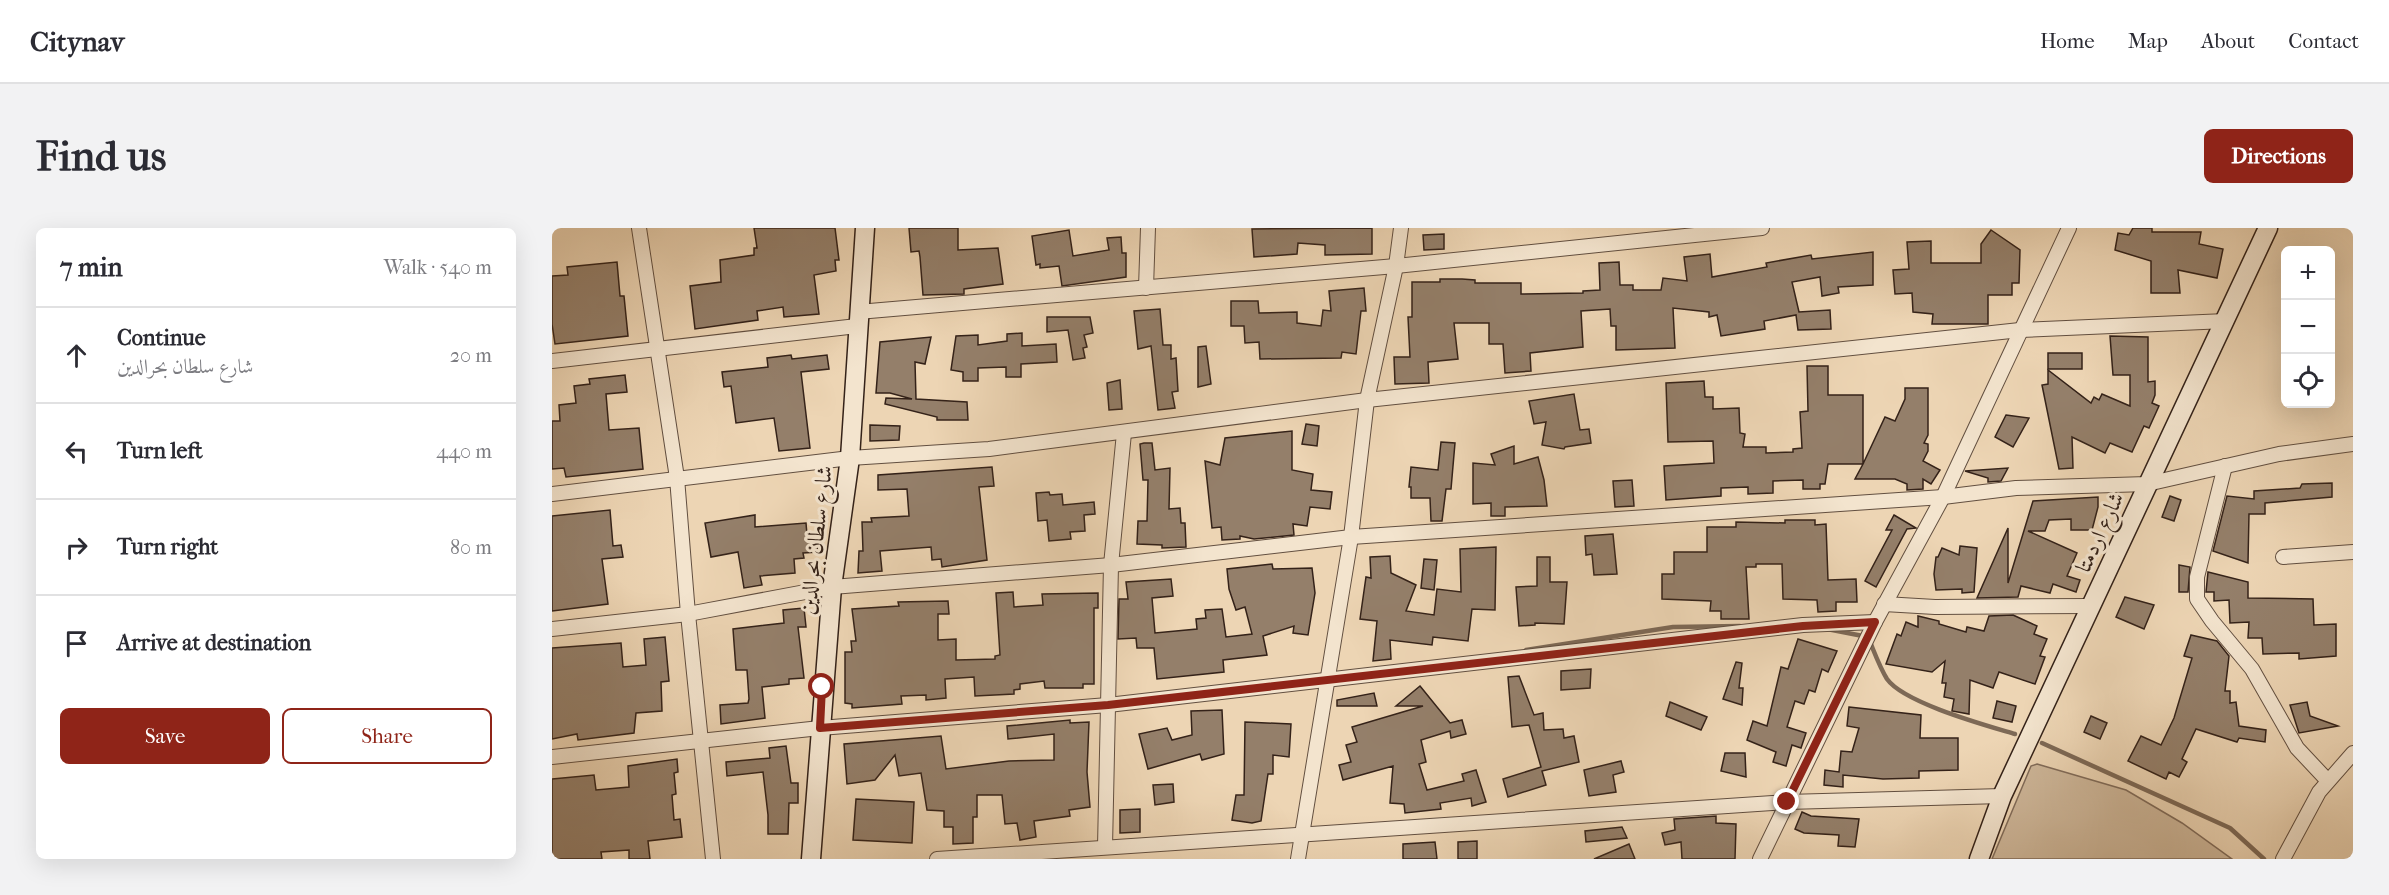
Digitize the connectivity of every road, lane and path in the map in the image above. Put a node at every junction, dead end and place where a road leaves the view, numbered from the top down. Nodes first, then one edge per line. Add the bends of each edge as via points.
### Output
1 (639, 228) edge
2 (865, 228) edge
3 (1148, 228) edge
4 (1401, 228) edge
5 (1762, 228) edge
6 (2069, 228) edge
7 (2268, 228) edge
8 (1396, 266) junction
9 (1146, 288) junction
10 (857, 319) junction
11 (2226, 321) junction
12 (2020, 330) junction
13 (659, 349) junction
14 (552, 361) edge
15 (1367, 400) junction
16 (1124, 433) junction
17 (2353, 444) edge
18 (850, 458) junction
19 (2225, 466) junction
20 (677, 478) junction
21 (2148, 484) junction
22 (552, 494) edge
23 (1943, 497) junction
24 (1351, 537) junction
25 (2353, 552) edge
26 (2283, 557) dead end
27 (1111, 565) junction
28 (832, 587) junction
29 (1884, 604) junction
30 (2090, 606) junction
31 (688, 614) junction
32 (1875, 622) junction
33 (552, 629) edge
34 (1327, 680) junction
35 (1108, 705) junction
36 (820, 728) junction
37 (702, 741) junction
38 (2353, 753) edge
39 (552, 757) edge
40 (2327, 780) junction
41 (2002, 796) junction
42 (1787, 802) junction
43 (1302, 834) junction
44 (1105, 847) junction
45 (713, 859) edge
46 (811, 859) edge
47 (937, 859) edge
48 (1298, 859) edge
49 (1760, 859) edge
50 (1979, 859) edge
51 (2283, 859) edge

1 - 13 street
2 - 10 main road, شارع سلطان بحرالدين
3 - 9 street
4 - 8 street
5 - 8 street
6 - 12 street
7 - 11 main road, شارع اردمتا
8 - 9 street
8 - 15 street
9 - 10 street
10 - 13 street
10 - 18 main road, شارع سلطان بحرالدين
11 - 12 street
11 - 21 main road, شارع اردمتا
12 - 15 street
12 - 23 street
13 - 14 street
13 - 20 street
15 - 16 street
15 - 24 street
16 - 18 street via 989,449
16 - 27 street
17 - 19 street
18 - 20 street
18 - 28 main road, شارع سلطان بحرالدين
19 - 21 street
19 - 40 street via 2198,577 2198,599 2252,669 2297,748
20 - 22 street
20 - 31 street
21 - 23 street via 2016,488
21 - 30 main road, شارع اردمتا
23 - 24 street
23 - 29 street
24 - 27 street
24 - 34 street
25 - 26 street
27 - 28 street
27 - 35 street
28 - 31 street
28 - 36 main road, شارع سلطان بحرالدين
29 - 30 street
29 - 32 street
30 - 41 main road, شارع اردمتا
31 - 33 street
31 - 37 street
32 - 34 street via 1792,627
32 - 42 street
34 - 35 street
34 - 43 street
35 - 36 street
35 - 44 street
36 - 37 street
36 - 46 main road, شارع سلطان بحرالدين
37 - 39 street
37 - 45 street
38 - 40 street
40 - 51 street
41 - 42 street
41 - 50 main road, شارع اردمتا
42 - 43 street
42 - 49 street
43 - 44 street
43 - 48 street
44 - 47 street

